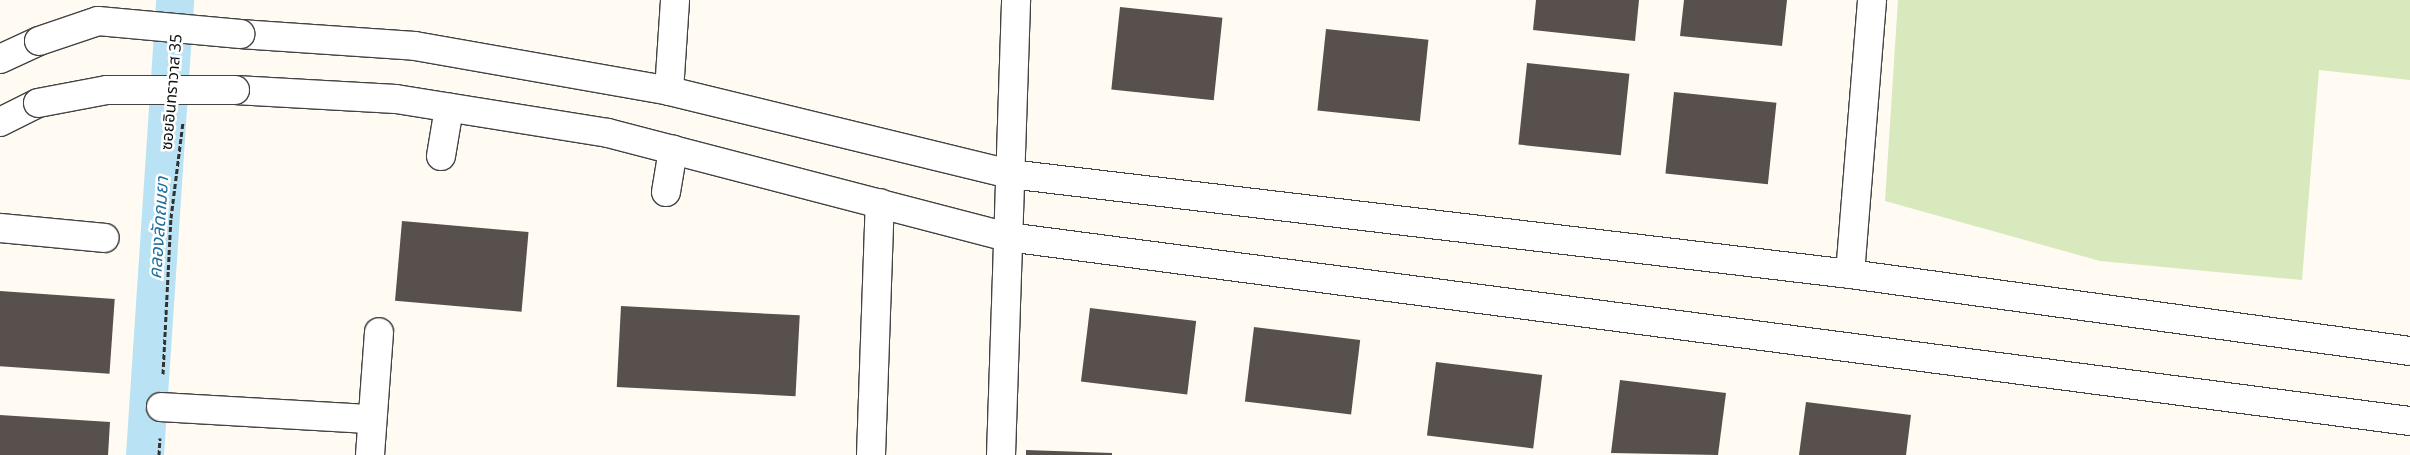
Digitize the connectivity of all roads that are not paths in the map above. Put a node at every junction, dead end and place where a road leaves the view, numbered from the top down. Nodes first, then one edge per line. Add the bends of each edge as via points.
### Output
1 (675, 0) edge
2 (1016, 0) edge
3 (1872, 0) edge
4 (0, 59) edge
5 (669, 91) junction
6 (449, 108) junction
7 (0, 122) edge
8 (673, 150) junction
9 (441, 156) dead end
10 (1010, 174) junction
11 (666, 192) dead end
12 (880, 203) junction
13 (2, 226) edge
14 (1008, 236) junction
15 (105, 238) dead end
16 (1850, 274) junction
17 (379, 332) dead end
18 (2410, 351) edge
19 (161, 407) road end
20 (372, 419) junction
21 (2410, 421) edge
22 (370, 455) edge
23 (871, 455) edge
24 (1001, 455) edge

1 - 5 street
2 - 10 street
3 - 16 street
4 - 5 street, bridge via 39,41 98,21 415,46
5 - 10 street
6 - 7 street, bridge via 396,100 235,90 107,90 38,102
6 - 8 street via 608,133
6 - 9 street
8 - 11 street
8 - 12 street
10 - 14 street
10 - 16 street
12 - 14 street
12 - 23 street
13 - 15 street
14 - 21 street
14 - 24 street
16 - 18 street
17 - 20 street
19 - 20 street
20 - 22 street

